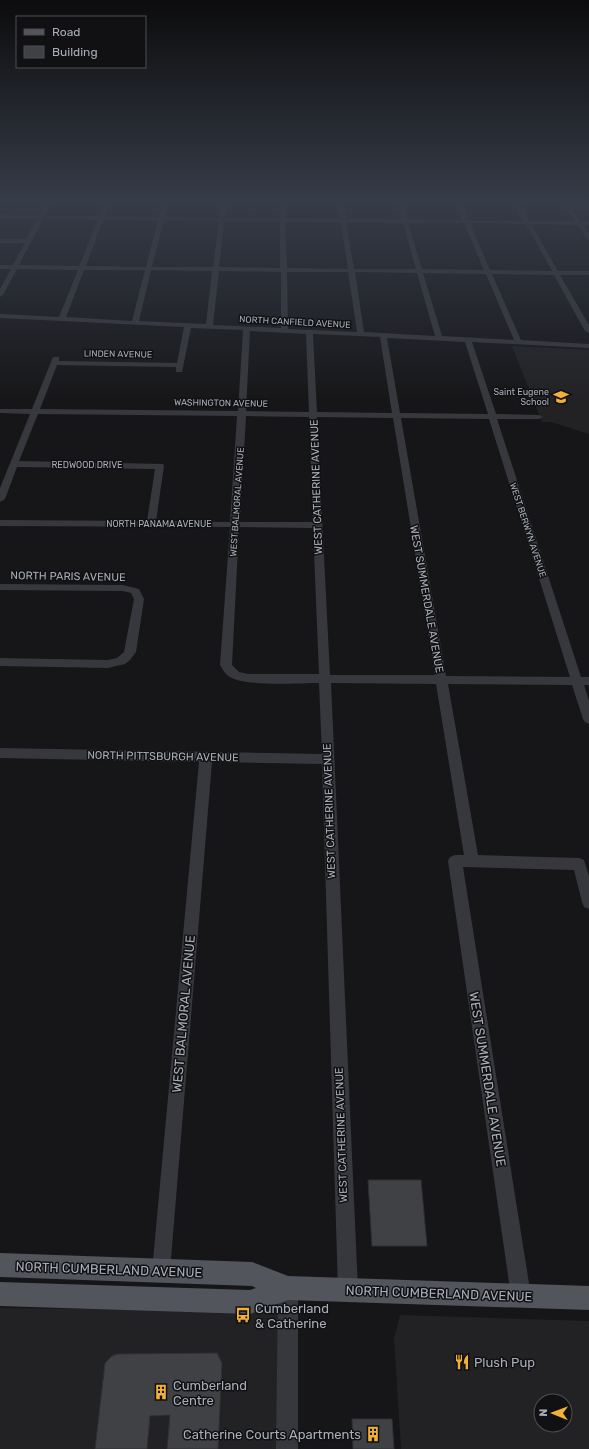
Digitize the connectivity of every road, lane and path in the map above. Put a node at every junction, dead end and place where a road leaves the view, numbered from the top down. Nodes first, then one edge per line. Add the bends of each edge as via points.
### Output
1 (0, 268) edge
2 (14, 268) junction
3 (82, 268) junction
4 (350, 268) edge
5 (418, 268) edge
6 (485, 268) edge
7 (553, 268) edge
8 (149, 269) junction
9 (216, 270) junction
10 (284, 270) junction
11 (351, 271) junction
12 (419, 271) junction
13 (487, 272) junction
14 (556, 273) junction
15 (589, 273) edge
16 (0, 296) edge
17 (0, 316) edge
18 (62, 319) junction
19 (135, 322) junction
20 (586, 322) edge
21 (188, 325) junction
22 (209, 326) junction
23 (247, 328) junction
24 (285, 330) junction
25 (589, 331) edge
26 (309, 332) junction
27 (361, 334) junction
28 (383, 335) junction
29 (439, 338) junction
30 (468, 340) junction
31 (518, 342) junction
32 (589, 346) edge
33 (0, 411) edge
34 (35, 411) junction
35 (242, 414) junction
36 (313, 414) junction
37 (396, 415) junction
38 (492, 416) junction
39 (539, 416) dead end
40 (14, 464) junction
41 (0, 499) edge
42 (0, 523) edge
43 (151, 524) junction
44 (235, 524) junction
45 (318, 525) junction
46 (0, 587) edge
47 (0, 662) edge
48 (324, 679) junction
49 (441, 680) junction
50 (577, 681) junction
51 (589, 682) edge
52 (589, 719) edge
53 (0, 753) edge
54 (206, 757) junction
55 (327, 759) junction
56 (472, 862) junction
57 (589, 902) edge
58 (0, 1265) edge
59 (161, 1271) junction
60 (288, 1288) junction
61 (348, 1290) junction
62 (0, 1294) edge
63 (521, 1296) junction
64 (589, 1298) edge
65 (287, 1449) edge

1 - 2 street
2 - 3 street
2 - 16 street
3 - 8 street
3 - 18 street
4 - 11 street
5 - 12 street
6 - 13 street
7 - 14 street
8 - 9 street
8 - 19 street
9 - 10 street
9 - 22 street
10 - 11 street
10 - 24 street
11 - 12 street
11 - 27 street
12 - 13 street
12 - 29 street
13 - 14 street
13 - 31 street
14 - 15 street
14 - 20 street
17 - 18 street, NORTH CANFIELD AVENUE
18 - 19 street, NORTH CANFIELD AVENUE
19 - 21 street, NORTH CANFIELD AVENUE
20 - 25 street
21 - 22 street, NORTH CANFIELD AVENUE
21 - 34 street, LINDEN AVENUE via 180,367 55,361
22 - 23 street, NORTH CANFIELD AVENUE
23 - 24 street, NORTH CANFIELD AVENUE
23 - 35 street, WEST BALMORAL AVENUE
24 - 26 street, NORTH CANFIELD AVENUE
26 - 27 street, NORTH CANFIELD AVENUE
26 - 36 street, WEST CATHERINE AVENUE
27 - 28 street, NORTH CANFIELD AVENUE
28 - 29 street, NORTH CANFIELD AVENUE
28 - 37 street, WEST SUMMERDALE AVENUE
29 - 30 street, NORTH CANFIELD AVENUE
30 - 31 street, NORTH CANFIELD AVENUE
30 - 38 street, WEST BERWYN AVENUE
31 - 32 street, NORTH CANFIELD AVENUE
33 - 34 street, WASHINGTON AVENUE
34 - 35 street, WASHINGTON AVENUE
34 - 40 street
35 - 36 street, WASHINGTON AVENUE
35 - 44 street, WEST BALMORAL AVENUE
36 - 37 street, WASHINGTON AVENUE
36 - 45 street, WEST CATHERINE AVENUE
37 - 38 street, WASHINGTON AVENUE
37 - 49 street, WEST SUMMERDALE AVENUE
38 - 39 street, WASHINGTON AVENUE
38 - 50 street, WEST BERWYN AVENUE
40 - 41 street
40 - 43 street, REDWOOD DRIVE via 160,466
42 - 43 street, NORTH PANAMA AVENUE
43 - 44 street, NORTH PANAMA AVENUE
44 - 45 street, NORTH PANAMA AVENUE
44 - 48 street, WEST BALMORAL AVENUE via 226,664 236,676 248,678
45 - 48 street, WEST CATHERINE AVENUE
46 - 47 street, NORTH PARIS AVENUE via 123,588 135,591 139,599 129,656 122,661 108,664
48 - 49 street
48 - 55 street, WEST CATHERINE AVENUE
49 - 50 street
49 - 56 street, WEST SUMMERDALE AVENUE
50 - 51 street
50 - 52 street, WEST BERWYN AVENUE
53 - 54 street, NORTH PITTSBURGH AVENUE
54 - 55 street, NORTH PITTSBURGH AVENUE
54 - 59 street, WEST BALMORAL AVENUE
55 - 61 street, WEST CATHERINE AVENUE
56 - 57 street via 579,864
56 - 63 street, WEST SUMMERDALE AVENUE via 455,862
58 - 59 main road, NORTH CUMBERLAND AVENUE
59 - 60 main road, NORTH CUMBERLAND AVENUE via 252,1274
60 - 61 main road, NORTH CUMBERLAND AVENUE
60 - 62 main road, NORTH CUMBERLAND AVENUE via 250,1302
60 - 65 street
61 - 63 main road, NORTH CUMBERLAND AVENUE
63 - 64 main road, NORTH CUMBERLAND AVENUE

